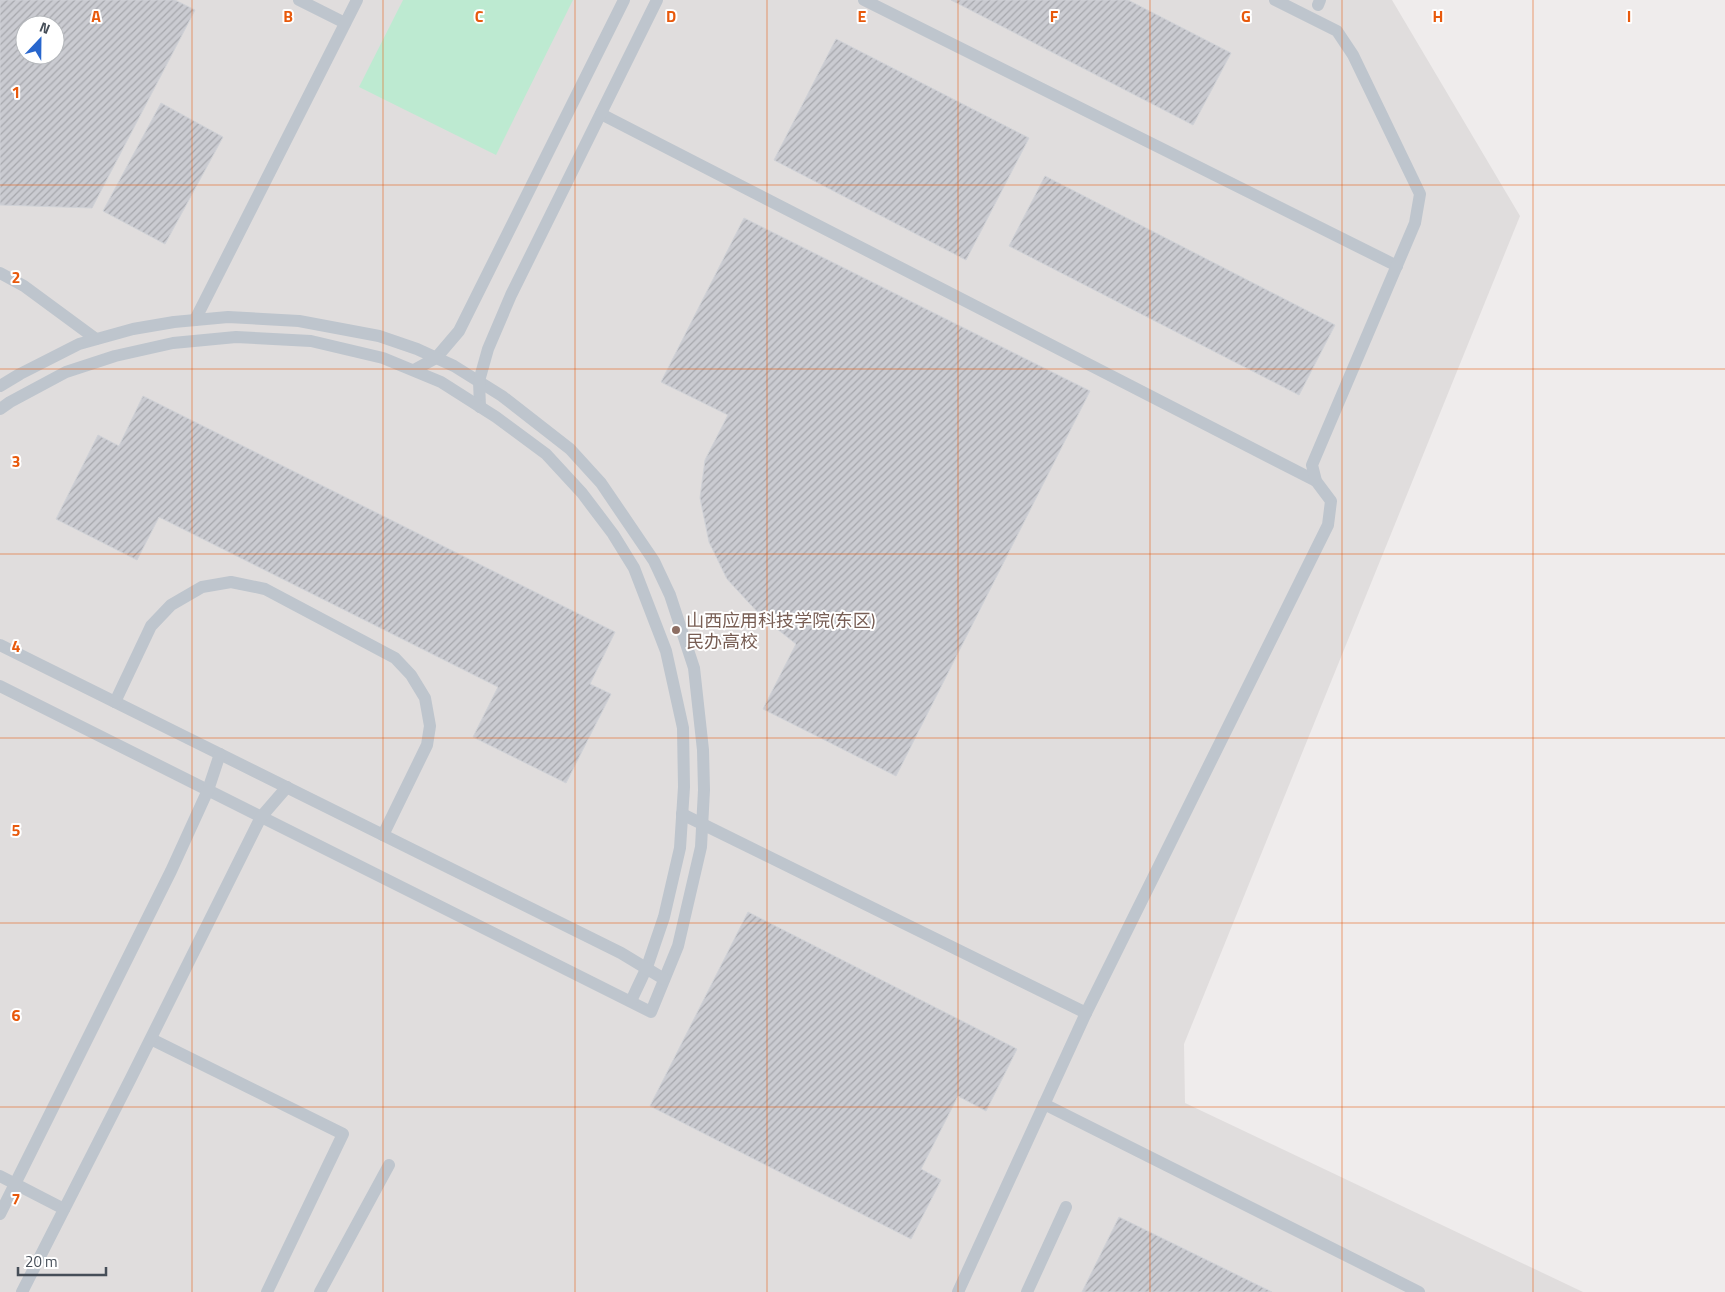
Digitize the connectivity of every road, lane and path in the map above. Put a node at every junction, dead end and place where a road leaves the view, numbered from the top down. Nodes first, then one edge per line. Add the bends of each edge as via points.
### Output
1 (299, 0) edge
2 (356, 0) edge
3 (624, 0) edge
4 (657, 0) edge
5 (864, 0) edge
6 (1275, 0) edge
7 (345, 23) junction
8 (601, 114) junction
9 (1397, 266) junction
10 (0, 273) edge
11 (195, 320) junction
12 (96, 339) junction
13 (436, 358) junction
14 (414, 370) junction
15 (479, 381) junction
16 (0, 386) edge
17 (480, 407) junction
18 (0, 409) edge
19 (1316, 481) junction
20 (0, 645) edge
21 (0, 686) edge
22 (115, 702) junction
23 (220, 754) junction
24 (287, 787) junction
25 (208, 790) junction
26 (682, 814) junction
27 (261, 817) junction
28 (702, 824) junction
29 (383, 835) junction
30 (647, 967) junction
31 (664, 979) junction
32 (631, 1002) junction
33 (1086, 1013) junction
34 (150, 1039) junction
35 (1044, 1104) junction
36 (389, 1166) dead end
37 (0, 1176) edge
38 (15, 1183) junction
39 (1066, 1207) dead end
40 (64, 1209) junction
41 (0, 1214) edge
42 (22, 1292) edge
43 (267, 1292) edge
44 (320, 1292) edge
45 (958, 1292) edge
46 (1027, 1292) edge
47 (1419, 1292) edge

1 - 7 lane
2 - 7 lane
3 - 13 lane via 459,331
4 - 8 lane
5 - 9 lane
6 - 9 lane via 1337,31 1353,55 1420,194 1416,223
7 - 11 lane
8 - 15 lane via 511,295 488,349
8 - 19 lane
9 - 19 lane via 1312,465
10 - 12 lane via 24,286
11 - 12 lane via 132,329
11 - 13 lane via 228,317 299,321 379,336
12 - 16 lane via 70,348
13 - 14 lane
13 - 15 lane
14 - 17 lane via 441,382
14 - 18 lane via 383,358 310,341 227,338 173,343 114,356 66,372
15 - 17 lane
15 - 28 lane via 570,448 602,482 654,561 670,595 694,668 703,750
17 - 26 lane via 546,454 582,493 634,568 666,651 684,728
19 - 33 lane via 1331,501 1328,525
20 - 22 lane
21 - 25 lane
22 - 23 lane
22 - 29 lane via 151,626 171,605 202,587 231,582 265,589 394,658 411,675 425,698 430,726 427,745
23 - 24 lane
23 - 25 lane
24 - 27 lane
24 - 29 lane
25 - 27 lane
25 - 38 lane
26 - 28 lane
26 - 30 lane via 678,857 664,916
27 - 32 lane
27 - 34 lane
28 - 31 lane via 701,847 688,908 678,946
28 - 33 lane
29 - 30 lane
30 - 31 lane
30 - 32 lane
31 - 32 lane via 651,1012
33 - 35 lane
34 - 40 lane
34 - 43 lane via 343,1134
35 - 45 lane
35 - 47 lane
36 - 44 lane
37 - 38 lane
38 - 40 lane
38 - 41 lane
39 - 46 lane
40 - 42 lane

